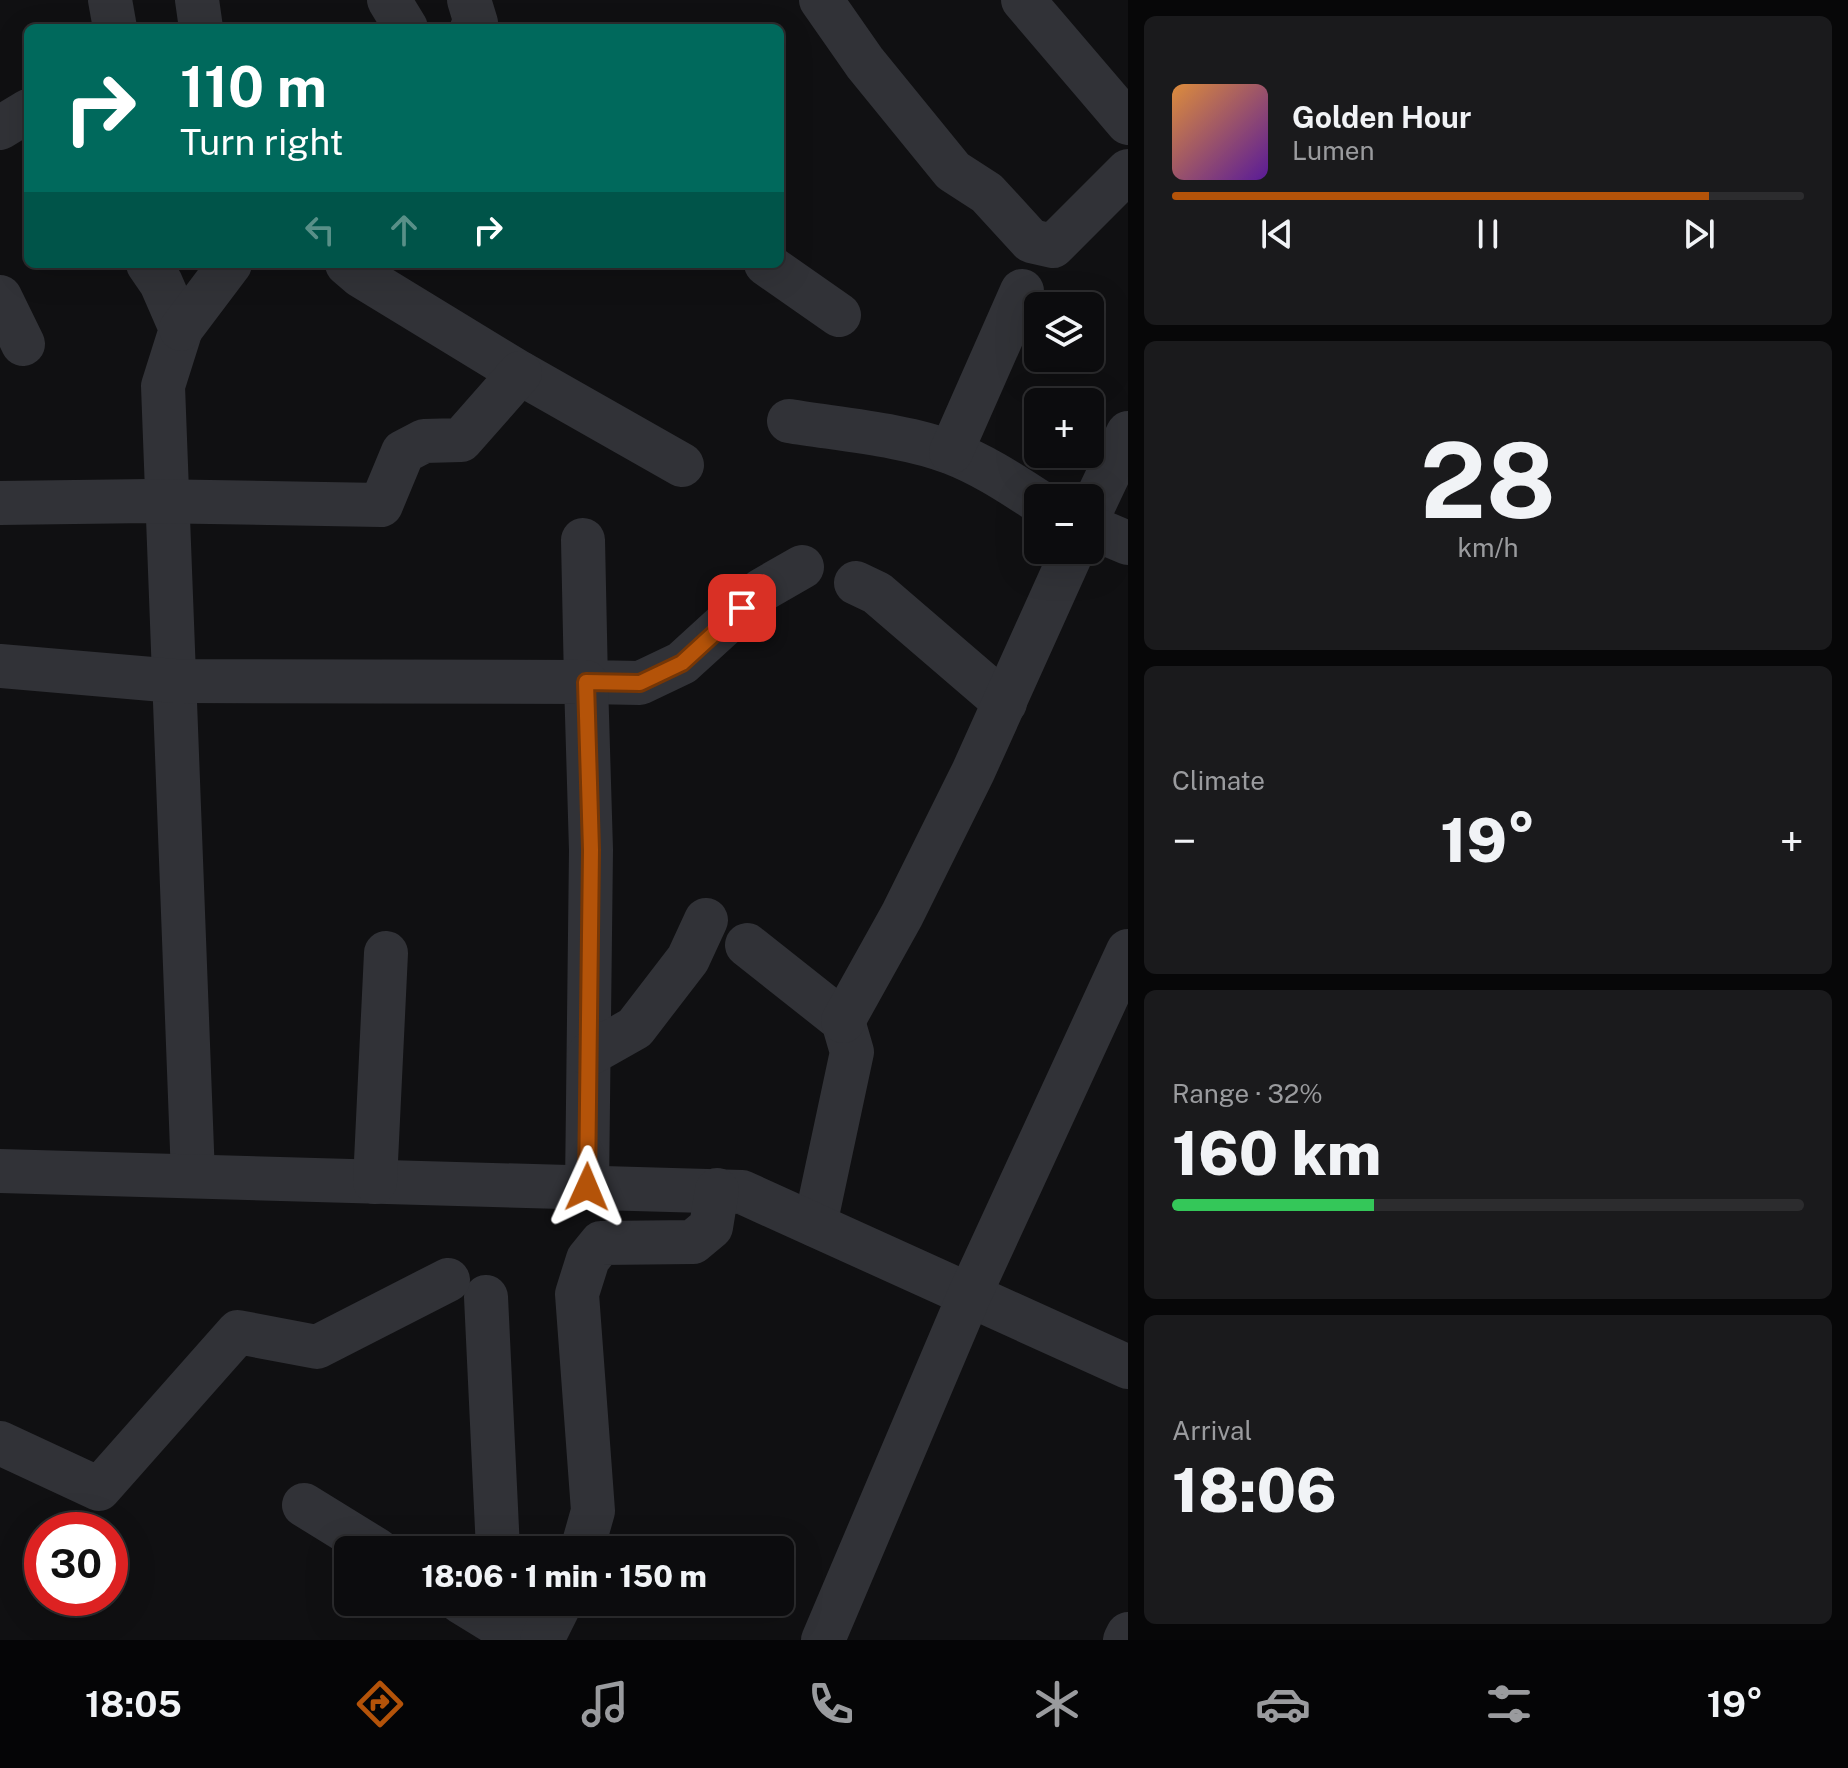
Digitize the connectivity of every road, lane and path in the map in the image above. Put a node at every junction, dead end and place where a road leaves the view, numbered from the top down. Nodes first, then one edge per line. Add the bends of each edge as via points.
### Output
1 (110, 0) edge
2 (197, 0) edge
3 (389, 0) edge
4 (821, 0) edge
5 (1023, 0) edge
6 (114, 24) edge
7 (200, 24) edge
8 (404, 24) edge
9 (24, 113) edge
10 (1128, 123) edge
11 (0, 128) edge
12 (1128, 171) edge
13 (151, 268) edge
14 (227, 268) edge
15 (352, 268) edge
16 (772, 268) edge
17 (1022, 291) dead end
18 (0, 297) edge
19 (839, 315) dead end
20 (181, 329) junction
21 (23, 344) dead end
22 (520, 373) junction
23 (789, 421) dead end
24 (1128, 433) edge
25 (951, 452) junction
26 (682, 465) dead end
27 (1104, 484) edge
28 (1024, 492) edge
29 (168, 502) junction
30 (0, 503) edge
31 (1104, 533) edge
32 (583, 540) dead end
33 (1128, 543) edge
34 (1067, 564) edge
35 (802, 567) dead end
36 (856, 583) dead end
37 (0, 666) edge
38 (175, 681) junction
39 (586, 682) junction
40 (1005, 703) junction
41 (706, 920) dead end
42 (747, 945) dead end
43 (1128, 951) edge
44 (386, 953) dead end
45 (843, 1021) junction
46 (589, 1054) junction
47 (0, 1171) edge
48 (193, 1176) junction
49 (375, 1182) junction
50 (587, 1187) junction
51 (717, 1190) junction
52 (815, 1225) junction
53 (969, 1296) junction
54 (1128, 1367) edge
55 (0, 1443) edge
56 (304, 1505) dead end
57 (354, 1536) edge
58 (496, 1536) edge
59 (586, 1536) edge
60 (492, 1616) edge
61 (536, 1616) edge
62 (517, 1627) edge
63 (1128, 1634) edge
64 (823, 1640) edge
65 (1125, 1640) edge

1 - 6 street
2 - 7 street
3 - 8 street
4 - 12 street via 953,171 987,193 1031,241 1053,246
5 - 10 street
9 - 11 street
13 - 20 street
14 - 20 street
15 - 22 street
16 - 19 street
17 - 25 street
18 - 21 street
20 - 29 street via 163,386
22 - 26 street
22 - 29 street via 461,440 424,441 403,452 381,505
23 - 25 street
24 - 27 street
25 - 28 street
29 - 30 street
29 - 38 street
31 - 33 street
32 - 39 street
34 - 40 street
35 - 39 street via 762,590 682,663 640,683
36 - 40 street via 877,593
37 - 38 street
38 - 39 street
38 - 48 street
39 - 46 street
40 - 45 street via 902,915
41 - 46 street via 688,959 635,1028
42 - 45 street
43 - 53 street
44 - 49 street
45 - 52 street via 852,1052
46 - 50 street
47 - 48 street
48 - 49 street
49 - 50 street
50 - 51 street
51 - 52 street via 742,1192
51 - 59 street via 711,1227 693,1242 601,1243 588,1259 577,1294 593,1511
52 - 53 street
53 - 54 street
53 - 64 street
55 - 58 street via 99,1489 238,1332 317,1347 467,1289
56 - 57 street
60 - 62 street
61 - 62 street
63 - 65 street

